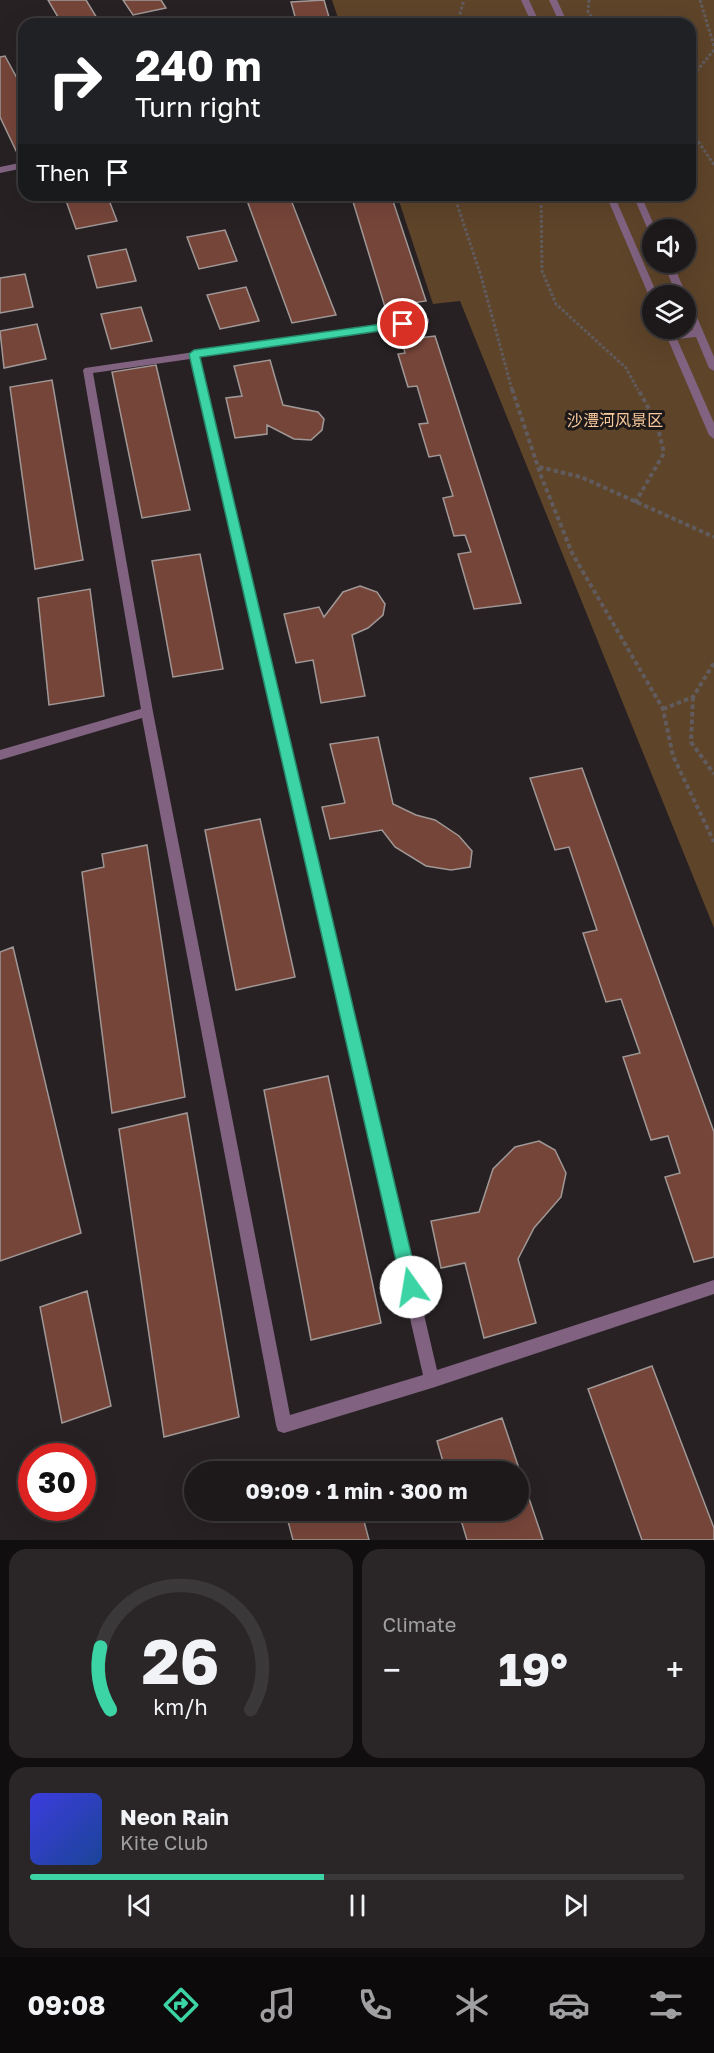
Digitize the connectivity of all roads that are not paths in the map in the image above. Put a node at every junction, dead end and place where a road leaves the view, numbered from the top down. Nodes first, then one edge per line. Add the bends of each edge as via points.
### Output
1 (525, 0) edge
2 (554, 0) edge
3 (533, 18) edge
4 (562, 18) edge
5 (18, 166) edge
6 (0, 170) edge
7 (613, 201) edge
8 (640, 201) edge
9 (647, 219) edge
10 (649, 285) edge
11 (426, 321) dead end
12 (696, 326) edge
13 (696, 333) edge
14 (699, 333) junction
15 (673, 339) edge
16 (194, 354) junction
17 (714, 368) edge
18 (714, 435) edge
19 (147, 712) junction
20 (0, 755) edge
21 (714, 1287) edge
22 (432, 1380) junction

1 - 3 street
2 - 4 street
5 - 6 street
7 - 10 street
8 - 9 street
11 - 16 street
12 - 14 street
13 - 14 street
14 - 17 street
15 - 18 street
16 - 19 street via 88,370
16 - 22 street
19 - 20 street
19 - 22 street via 284,1425
21 - 22 street

